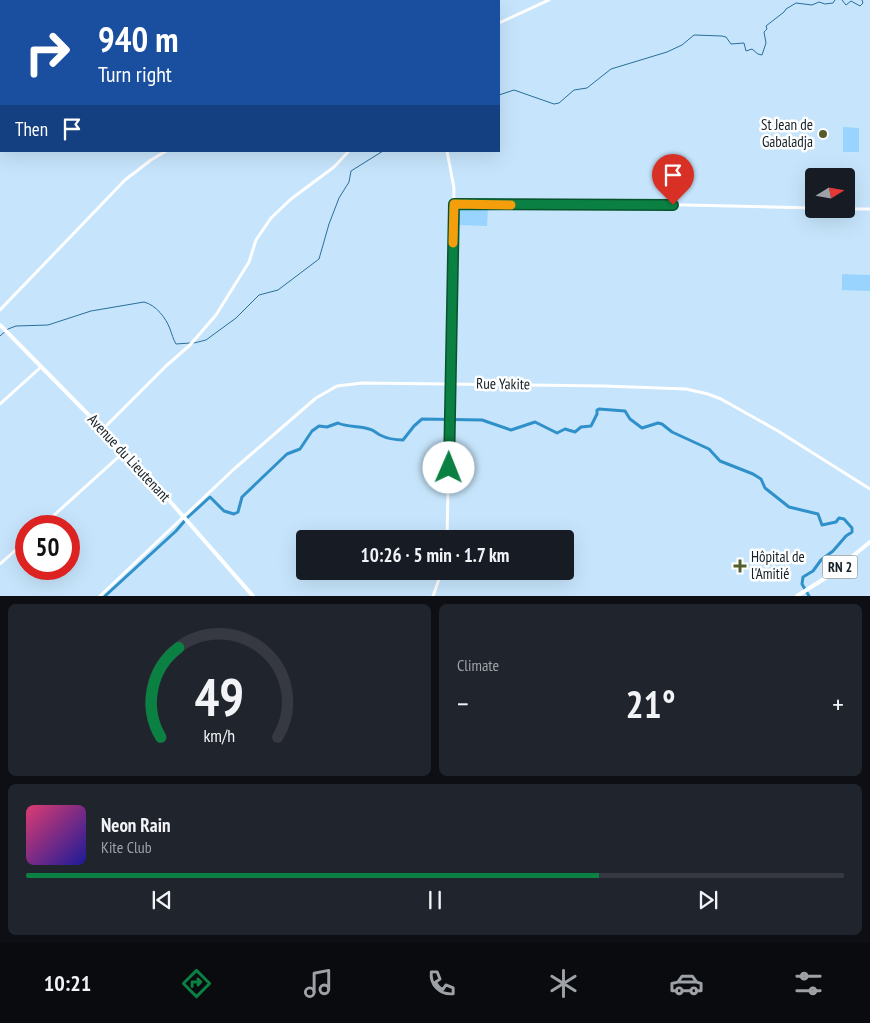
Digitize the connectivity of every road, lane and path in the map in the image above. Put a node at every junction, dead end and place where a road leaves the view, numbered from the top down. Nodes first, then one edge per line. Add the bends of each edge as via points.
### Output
1 (549, 0) edge
2 (500, 23) edge
3 (164, 152) edge
4 (347, 152) edge
5 (447, 152) edge
6 (454, 204) junction
7 (805, 208) edge
8 (855, 209) edge
9 (870, 209) edge
10 (0, 310) edge
11 (0, 325) edge
12 (41, 367) junction
13 (450, 383) junction
14 (0, 404) edge
15 (103, 429) junction
16 (124, 451) junction
17 (870, 489) edge
18 (54, 515) edge
19 (185, 517) junction
20 (447, 530) edge
21 (870, 542) edge
22 (15, 551) edge
23 (0, 564) edge
24 (439, 580) edge
25 (100, 596) edge
26 (253, 596) edge
27 (433, 596) edge
28 (797, 596) edge

1 - 2 main road
3 - 10 main road via 126,180
4 - 15 main road via 333,168 271,218 256,240 250,261 222,307 191,344
5 - 6 main road
6 - 7 main road
6 - 13 main road
8 - 9 main road
11 - 12 main road, Avenue du Lieutenant
12 - 14 main road
12 - 15 main road, Avenue du Lieutenant
13 - 17 main road, Rue Yakite via 636,387 708,394 721,398 778,431
13 - 19 main road, Rue Yakite via 354,383 330,389 316,398
13 - 20 main road
15 - 16 main road, Avenue du Lieutenant
16 - 18 main road
16 - 19 main road, Avenue du Lieutenant
19 - 25 main road, Rue Yakite
19 - 26 main road, Avenue du Lieutenant
21 - 28 main road, RN 2 via 827,577
22 - 23 main road
24 - 27 main road

